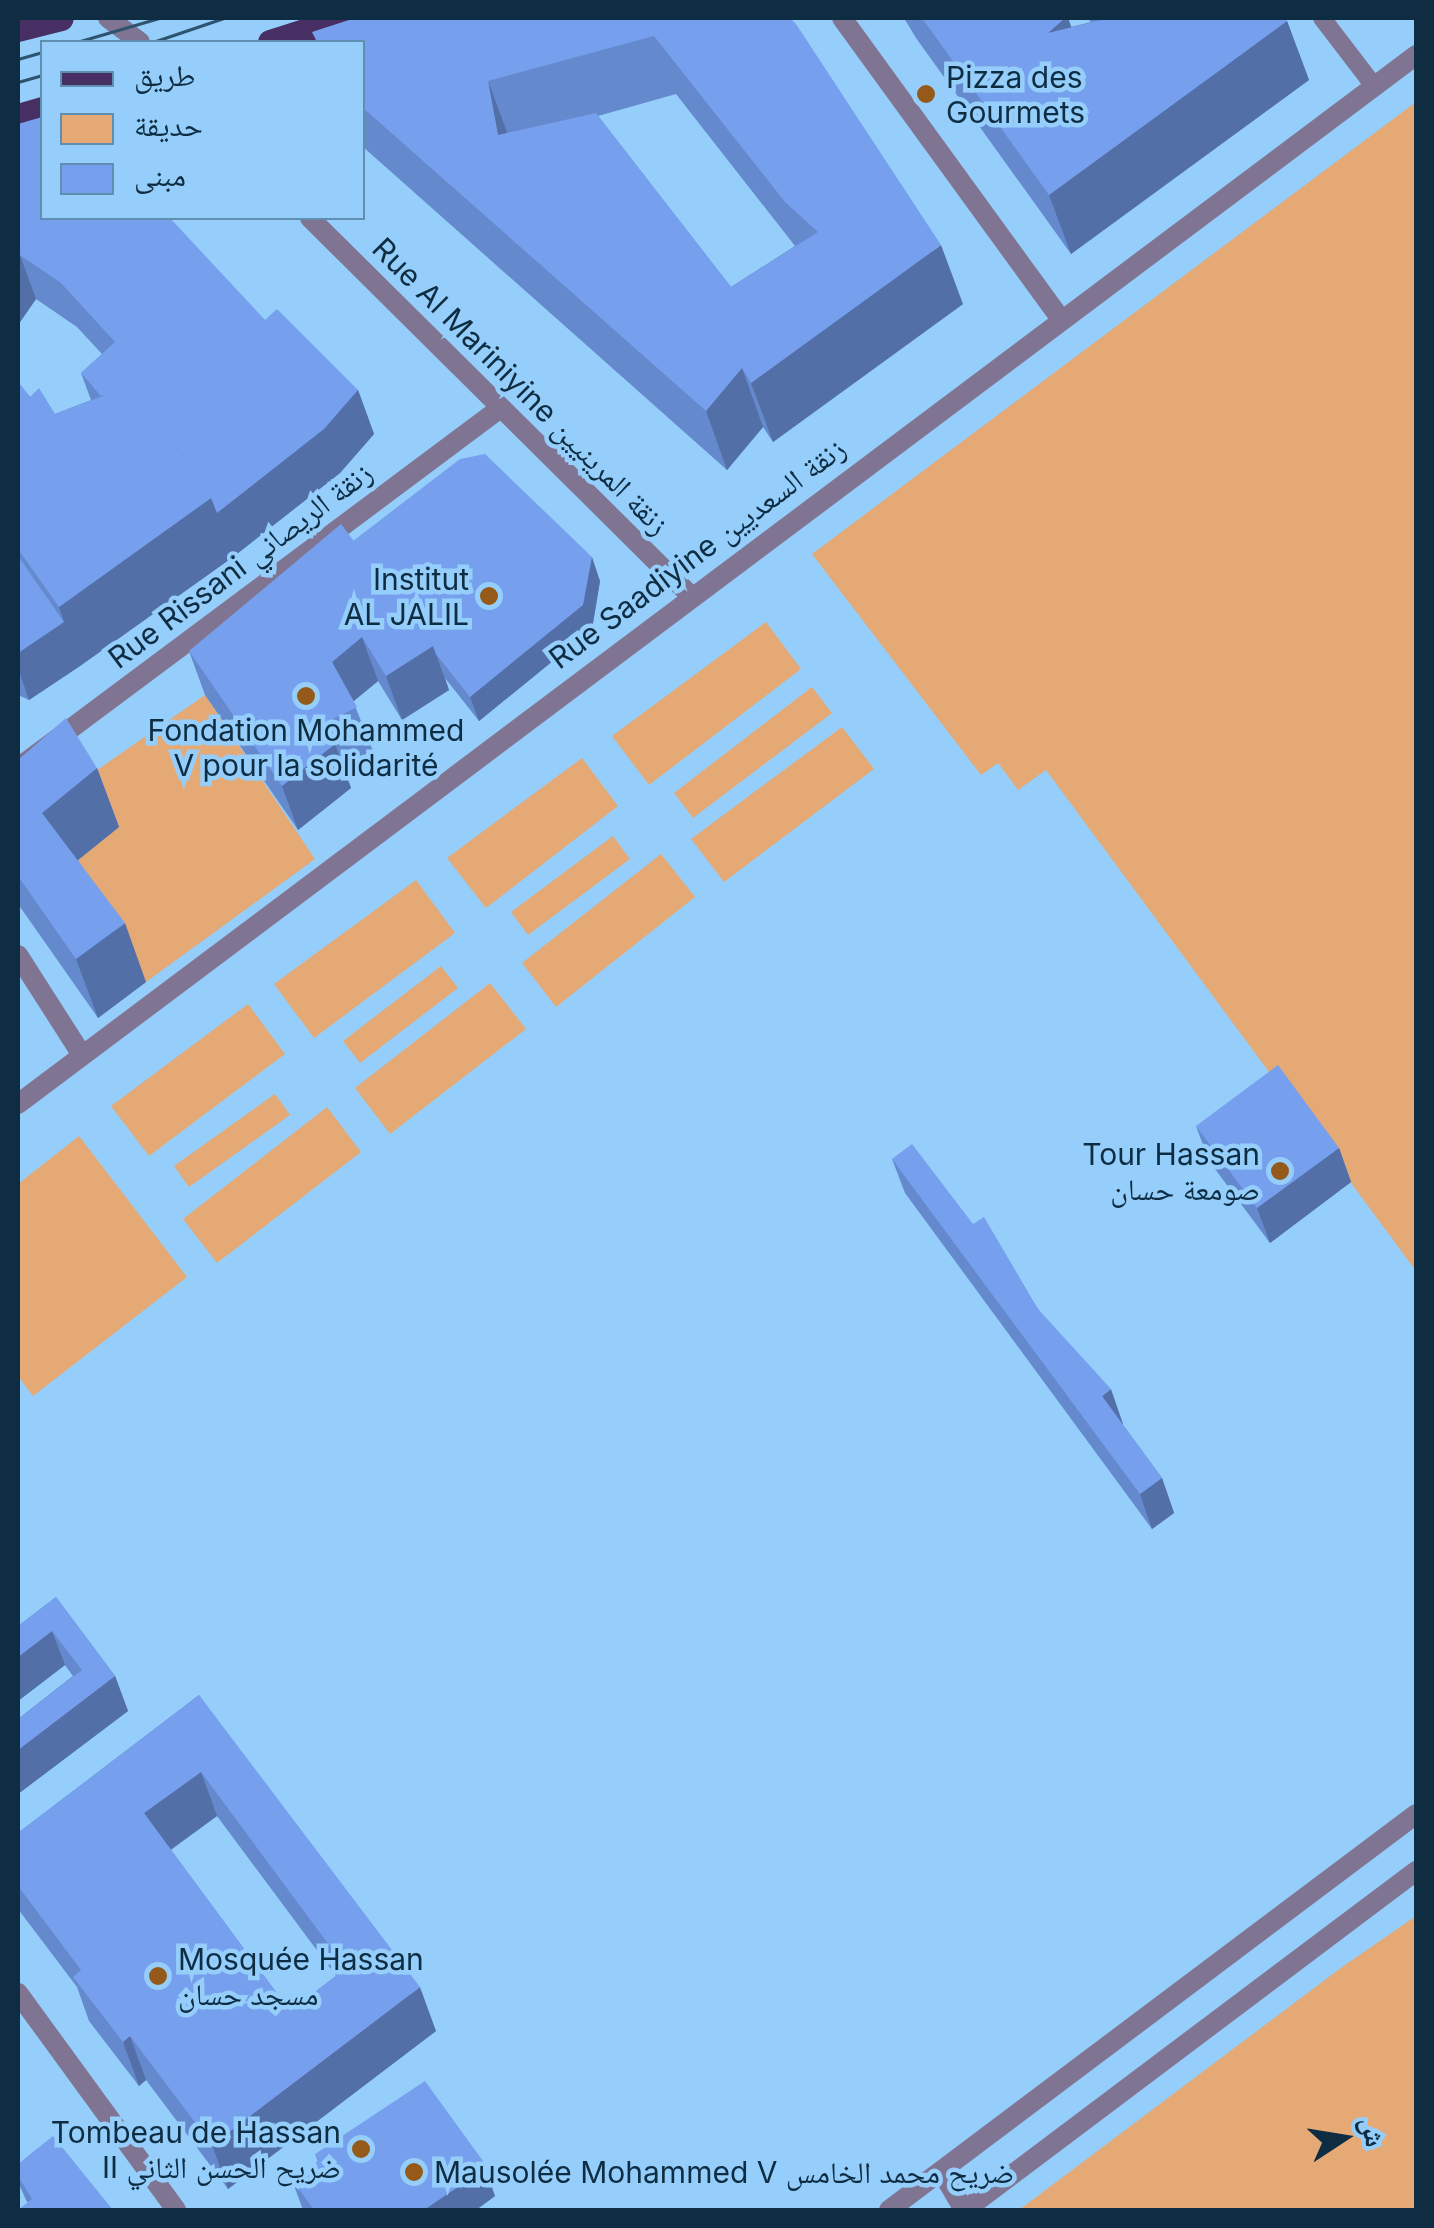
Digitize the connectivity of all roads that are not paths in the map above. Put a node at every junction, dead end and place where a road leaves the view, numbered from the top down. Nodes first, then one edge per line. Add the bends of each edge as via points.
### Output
1 (61, 18) edge
2 (108, 18) edge
3 (345, 18) edge
4 (842, 18) edge
5 (1322, 18) edge
6 (18, 29) edge
7 (137, 40) edge
8 (276, 40) edge
9 (1416, 56) edge
10 (1374, 86) junction
11 (312, 220) edge
12 (1061, 319) junction
13 (498, 410) junction
14 (690, 595) junction
15 (18, 768) edge
16 (18, 955) edge
17 (82, 1055) junction
18 (18, 1104) edge
19 (1416, 1814) edge
20 (1416, 1871) edge
21 (18, 1993) edge
22 (944, 2174) junction
23 (176, 2210) edge
24 (889, 2210) edge
25 (964, 2210) edge

1 - 6 main road
2 - 7 street
3 - 8 main road
4 - 12 street
5 - 10 lane
9 - 10 street, Rue Saadiyine زنقة السعديين
10 - 12 street, Rue Saadiyine زنقة السعديين
11 - 13 street, Rue Al Mariniyine زنقة المرينيين
12 - 14 street, Rue Saadiyine زنقة السعديين
13 - 14 street, Rue Al Mariniyine زنقة المرينيين
13 - 15 street, Rue Rissani زنقة الريصاني
14 - 17 street, Rue Saadiyine زنقة السعديين
16 - 17 street
17 - 18 street, Rue Saadiyine زنقة السعديين
19 - 22 street
20 - 25 street
21 - 23 street
22 - 24 street
22 - 25 street

